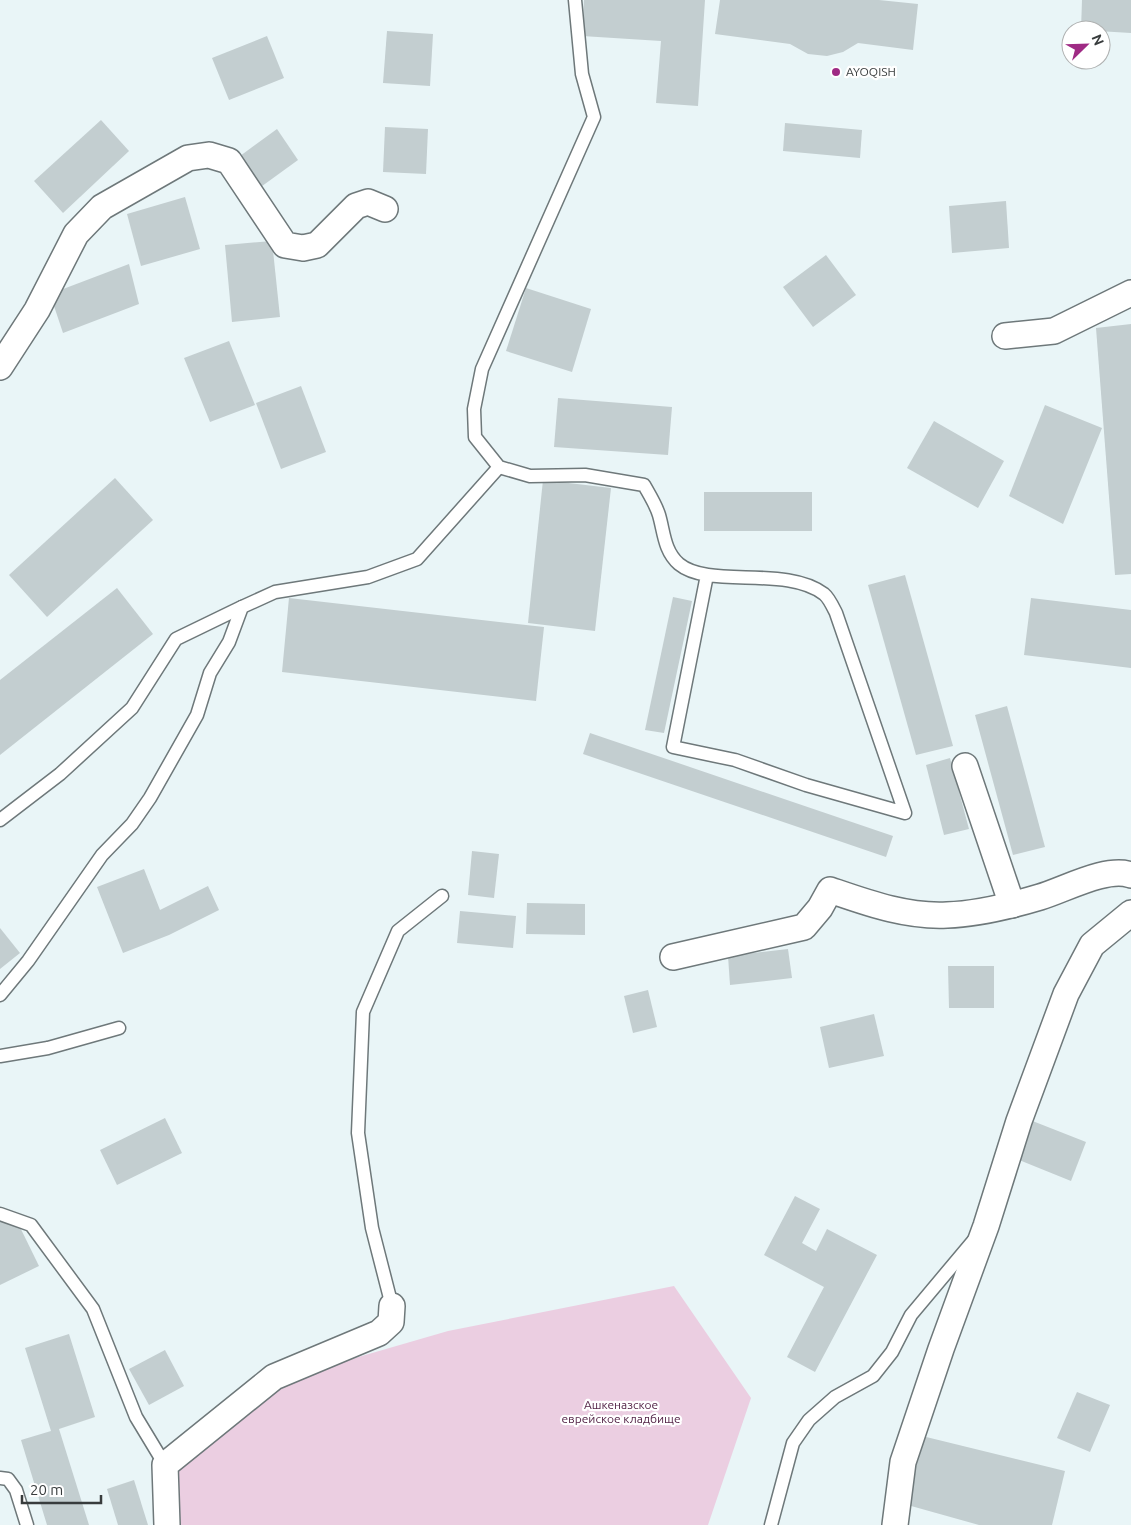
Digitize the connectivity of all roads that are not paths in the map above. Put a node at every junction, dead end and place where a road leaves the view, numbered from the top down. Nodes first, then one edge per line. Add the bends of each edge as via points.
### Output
1 (575, 0) edge
2 (385, 209) dead end
3 (1131, 293) edge
4 (1005, 336) dead end
5 (0, 367) edge
6 (499, 467) junction
7 (707, 576) junction
8 (242, 606) junction
9 (965, 766) dead end
10 (0, 820) edge
11 (1131, 876) edge
12 (442, 896) dead end
13 (1012, 905) junction
14 (1131, 913) edge
15 (673, 957) dead end
16 (0, 995) edge
17 (119, 1028) dead end
18 (0, 1056) edge
19 (0, 1214) edge
20 (986, 1226) junction
21 (392, 1306) joint
22 (165, 1465) junction
23 (0, 1478) edge
24 (28, 1525) edge
25 (167, 1525) edge
26 (770, 1525) edge
27 (895, 1525) edge

1 - 6 lane via 582,74 594,117 482,369 474,409 475,438
2 - 5 street via 368,202 356,206 317,246 285,245 230,161 209,156 188,158 102,207 76,234 37,310
3 - 4 street via 1054,331
6 - 7 lane via 530,476 585,475 644,485 659,514 665,544 680,564
6 - 8 lane via 417,559 368,578 275,592
7 - 7 lane via 799,582 824,594 836,613 905,813 806,785 735,760 673,747
8 - 10 lane via 176,639 132,708 60,774
8 - 16 lane via 228,642 210,673 197,715 150,798 132,824 102,855 28,961
9 - 13 street
11 - 13 street via 1124,873 1089,879
12 - 21 lane via 398,931 363,1012 358,1132 372,1228
13 - 15 street via 947,915 896,912 830,890 804,928
14 - 20 street via 1092,945 1066,994
17 - 18 lane via 48,1048
19 - 22 lane via 31,1225 93,1309 136,1418
20 - 26 lane via 911,1315 892,1352 873,1376 835,1397 809,1420 793,1443
20 - 27 street via 902,1462
21 - 22 street via 391,1322 379,1333 274,1377
22 - 25 street
23 - 24 lane via 8,1479 16,1490

